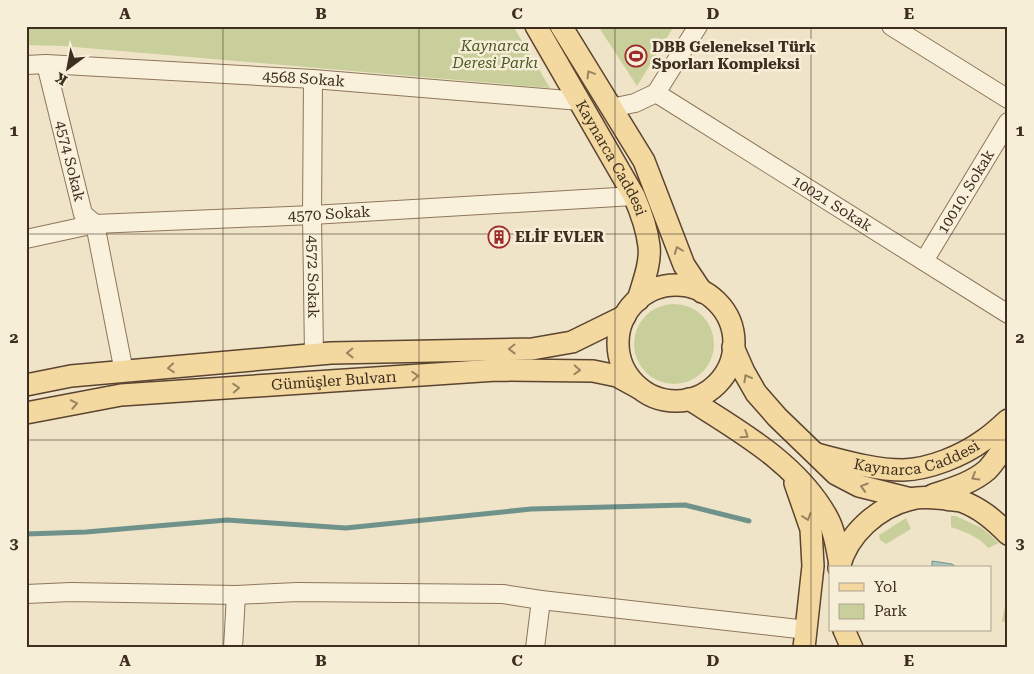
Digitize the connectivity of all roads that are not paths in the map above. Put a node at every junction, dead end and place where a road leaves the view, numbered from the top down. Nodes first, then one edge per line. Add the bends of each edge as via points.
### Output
1 (536, 26) edge
2 (562, 26) edge
3 (698, 26) edge
4 (891, 26) edge
5 (46, 64) junction
6 (26, 65) edge
7 (313, 79) junction
8 (656, 93) junction
9 (1008, 99) edge
10 (580, 101) junction
11 (611, 108) junction
12 (1008, 122) edge
13 (634, 196) junction
14 (312, 215) junction
15 (95, 224) junction
16 (26, 239) edge
17 (924, 261) junction
18 (702, 292) junction
19 (638, 300) junction
20 (1008, 314) edge
21 (624, 316) junction
22 (733, 347) junction
23 (314, 355) junction
24 (124, 372) junction
25 (26, 385) edge
26 (638, 388) junction
27 (689, 399) junction
28 (26, 413) edge
29 (1008, 420) edge
30 (1008, 442) edge
31 (816, 454) junction
32 (791, 471) junction
33 (919, 498) junction
34 (1008, 534) edge
35 (839, 566) edge
36 (26, 594) edge
37 (236, 595) junction
38 (541, 600) junction
39 (836, 632) edge
40 (845, 632) edge
41 (805, 639) edge
42 (233, 648) edge
43 (534, 648) edge
44 (834, 648) edge
45 (852, 648) edge

1 - 10 main road, Kaynarca Caddesi
11 -> 2 main road, Kaynarca Caddesi
3 - 8 street
4 - 9 street
5 - 6 street, 4568 Sokak
5 - 7 street, 4568 Sokak
5 - 15 street, 4574 Sokak via 83,214
7 - 10 street, 4568 Sokak
7 - 14 street, 4572 Sokak
8 - 11 street via 634,103
8 - 17 street, 10021 Sokak
10 - 13 main road, Kaynarca Caddesi
18 -> 11 main road, Kaynarca Caddesi via 684,265 644,161
12 - 17 street, 10010. Sokak
13 - 14 street, 4570 Sokak
13 - 19 main road, Kaynarca Caddesi via 649,247
14 - 15 street, 4570 Sokak
14 - 23 street, 4572 Sokak
15 - 16 street, 4570 Sokak
15 - 24 street, 4574 Sokak
17 - 20 street, 10021 Sokak
18 - 19 main road, Kaynarca Caddesi via 685,286 666,286
18 - 22 main road, Kaynarca Caddesi via 717,303 728,318 734,337
19 - 21 main road, Kaynarca Caddesi
21 -> 23 main road, Gümüşler Bulvarı via 572,342 532,349
21 - 26 main road, Kaynarca Caddesi via 618,336 619,354 626,372
22 - 27 main road, Kaynarca Caddesi via 733,356 725,374 712,389
31 -> 22 main road, Kaynarca Caddesi via 756,393
23 -> 24 main road, Gümüşler Bulvarı
24 - 25 main road, Gümüşler Bulvarı via 71,376
26 - 27 main road, Kaynarca Caddesi via 656,398
28 -> 26 main road, Gümüşler Bulvarı via 121,395 496,370 593,371 617,376
27 -> 32 main road via 751,439
29 - 31 main road, Kaynarca Caddesi via 971,448 918,468 876,467
30 -> 33 main road via 988,469 978,476 959,486
33 -> 31 main road, Kaynarca Caddesi via 859,486 836,474
32 - 35 main road via 827,518 836,542
32 -> 41 main road via 811,529 813,566
33 - 34 main road, Kaynarca Caddesi via 960,501 989,515
33 - 35 main road via 887,508 867,522 850,542
36 - 37 street
37 - 38 street via 296,592 503,594
37 - 42 street
38 - 41 street
38 - 43 street
39 - 44 main road
40 - 45 main road

